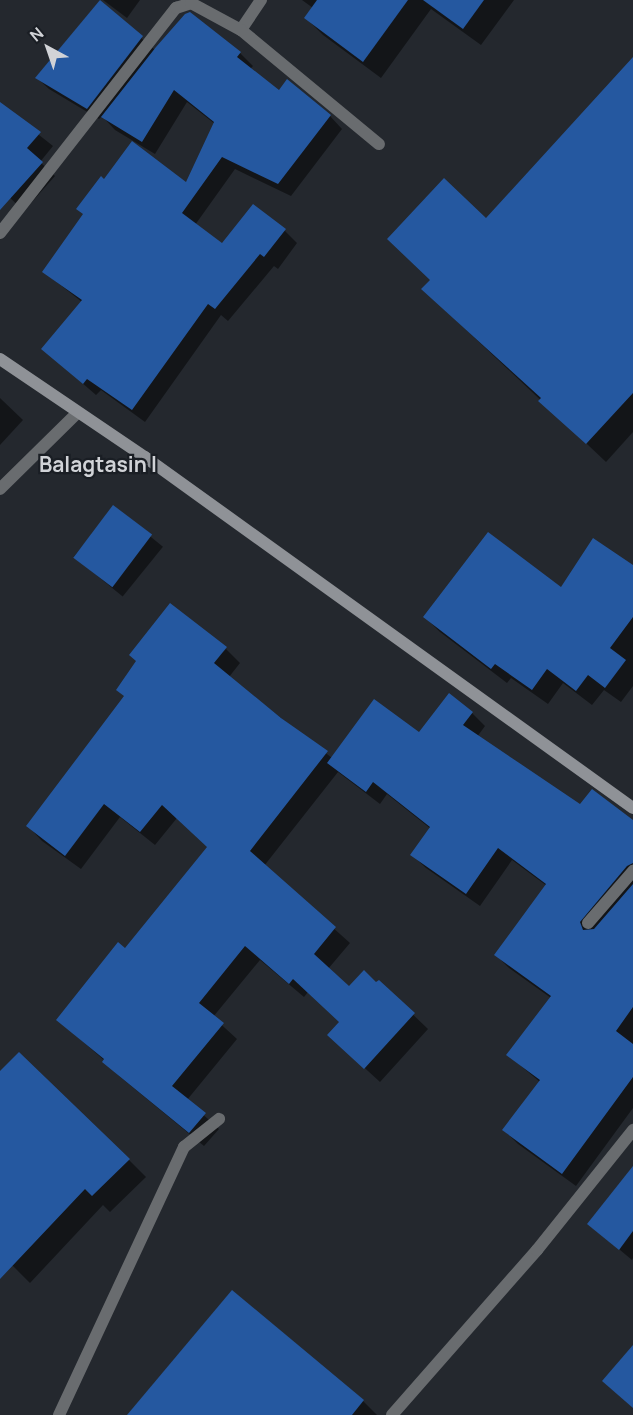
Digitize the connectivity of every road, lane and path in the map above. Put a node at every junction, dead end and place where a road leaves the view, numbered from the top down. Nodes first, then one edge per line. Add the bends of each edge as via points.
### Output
1 (261, 0) edge
2 (241, 30) junction
3 (379, 144) dead end
4 (0, 232) edge
5 (0, 359) edge
6 (77, 413) junction
7 (0, 489) edge
8 (633, 808) edge
9 (633, 871) edge
10 (588, 923) dead end
11 (219, 1119) dead end
12 (633, 1130) edge
13 (59, 1415) edge
14 (392, 1415) edge

1 - 2 street
2 - 3 street
2 - 4 street via 191,3 176,8
5 - 6 street
6 - 7 street
6 - 8 street via 145,457
9 - 10 street
11 - 13 street via 184,1147
12 - 14 street via 537,1250

